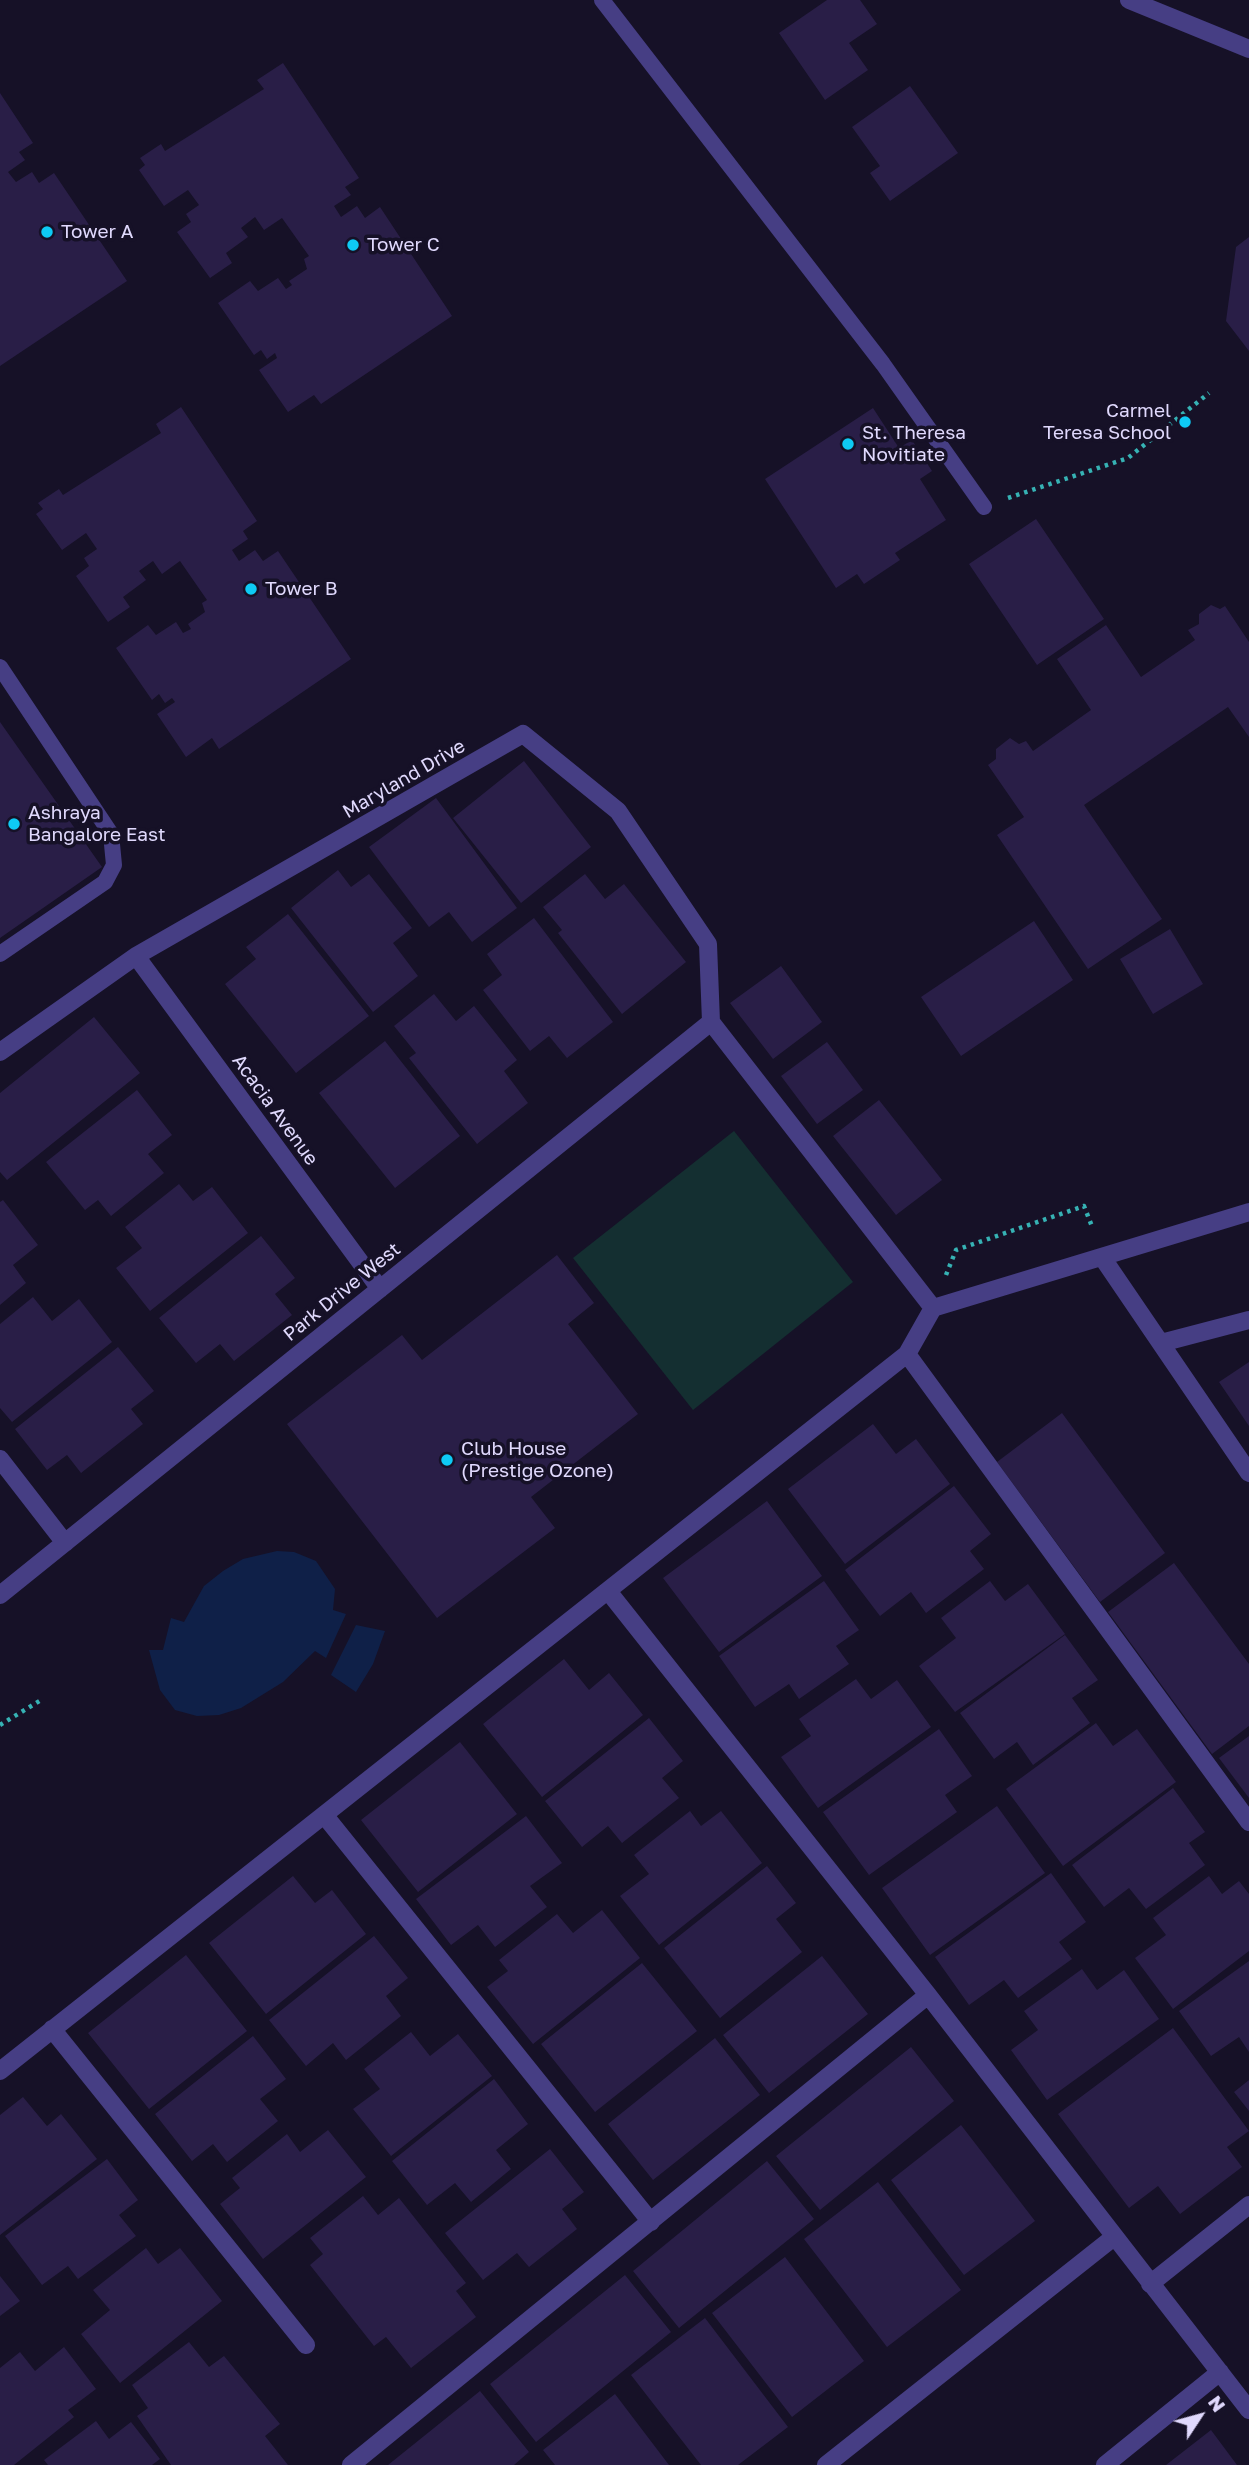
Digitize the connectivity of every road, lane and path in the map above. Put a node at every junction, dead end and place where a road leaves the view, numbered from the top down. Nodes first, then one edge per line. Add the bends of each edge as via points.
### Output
1 (602, 0) edge
2 (1129, 0) edge
3 (1249, 49) edge
4 (1209, 393) dead end
5 (984, 507) joint
6 (0, 667) edge
7 (0, 954) edge
8 (136, 956) junction
9 (711, 1022) junction
10 (0, 1052) edge
11 (1249, 1212) edge
12 (1102, 1257) junction
13 (380, 1289) junction
14 (933, 1308) junction
15 (1249, 1320) edge
16 (1161, 1343) junction
17 (907, 1354) junction
18 (0, 1460) edge
19 (1249, 1473) edge
20 (65, 1543) junction
21 (608, 1591) junction
22 (0, 1595) edge
23 (41, 1700) dead end
24 (0, 1725) edge
25 (325, 1816) junction
26 (1249, 1822) edge
27 (928, 1995) junction
28 (52, 2029) junction
29 (0, 2071) edge
30 (1249, 2206) edge
31 (651, 2221) junction
32 (1114, 2237) junction
33 (1150, 2284) junction
34 (306, 2345) dead end
35 (1220, 2372) junction
36 (1249, 2410) edge
37 (351, 2465) edge
38 (826, 2465) edge
39 (1105, 2465) edge

1 - 5 lane via 883,363
2 - 3 street
4 - 5 path via 1128,458
6 - 7 lane via 111,834 114,865 105,882
8 - 9 street, Maryland Drive via 523,734 618,811 708,944
8 - 10 street, Maryland Drive
8 - 13 street, Acacia Avenue
9 - 13 street, Park Drive West
9 - 14 street
11 - 12 street
12 - 14 street
12 - 14 path via 1084,1206 956,1250
12 - 16 street
13 - 20 street, Park Drive West
14 - 17 street
15 - 16 street
16 - 19 street
17 - 21 street
17 - 26 street
18 - 20 street
20 - 22 street, Park Drive West
21 - 25 street
21 - 27 street
23 - 24 path
25 - 28 street
25 - 31 street
27 - 31 street
27 - 32 street
28 - 29 street
28 - 34 street
30 - 33 street
31 - 37 street
32 - 33 street
32 - 38 street
33 - 35 street
35 - 36 street
35 - 39 street

